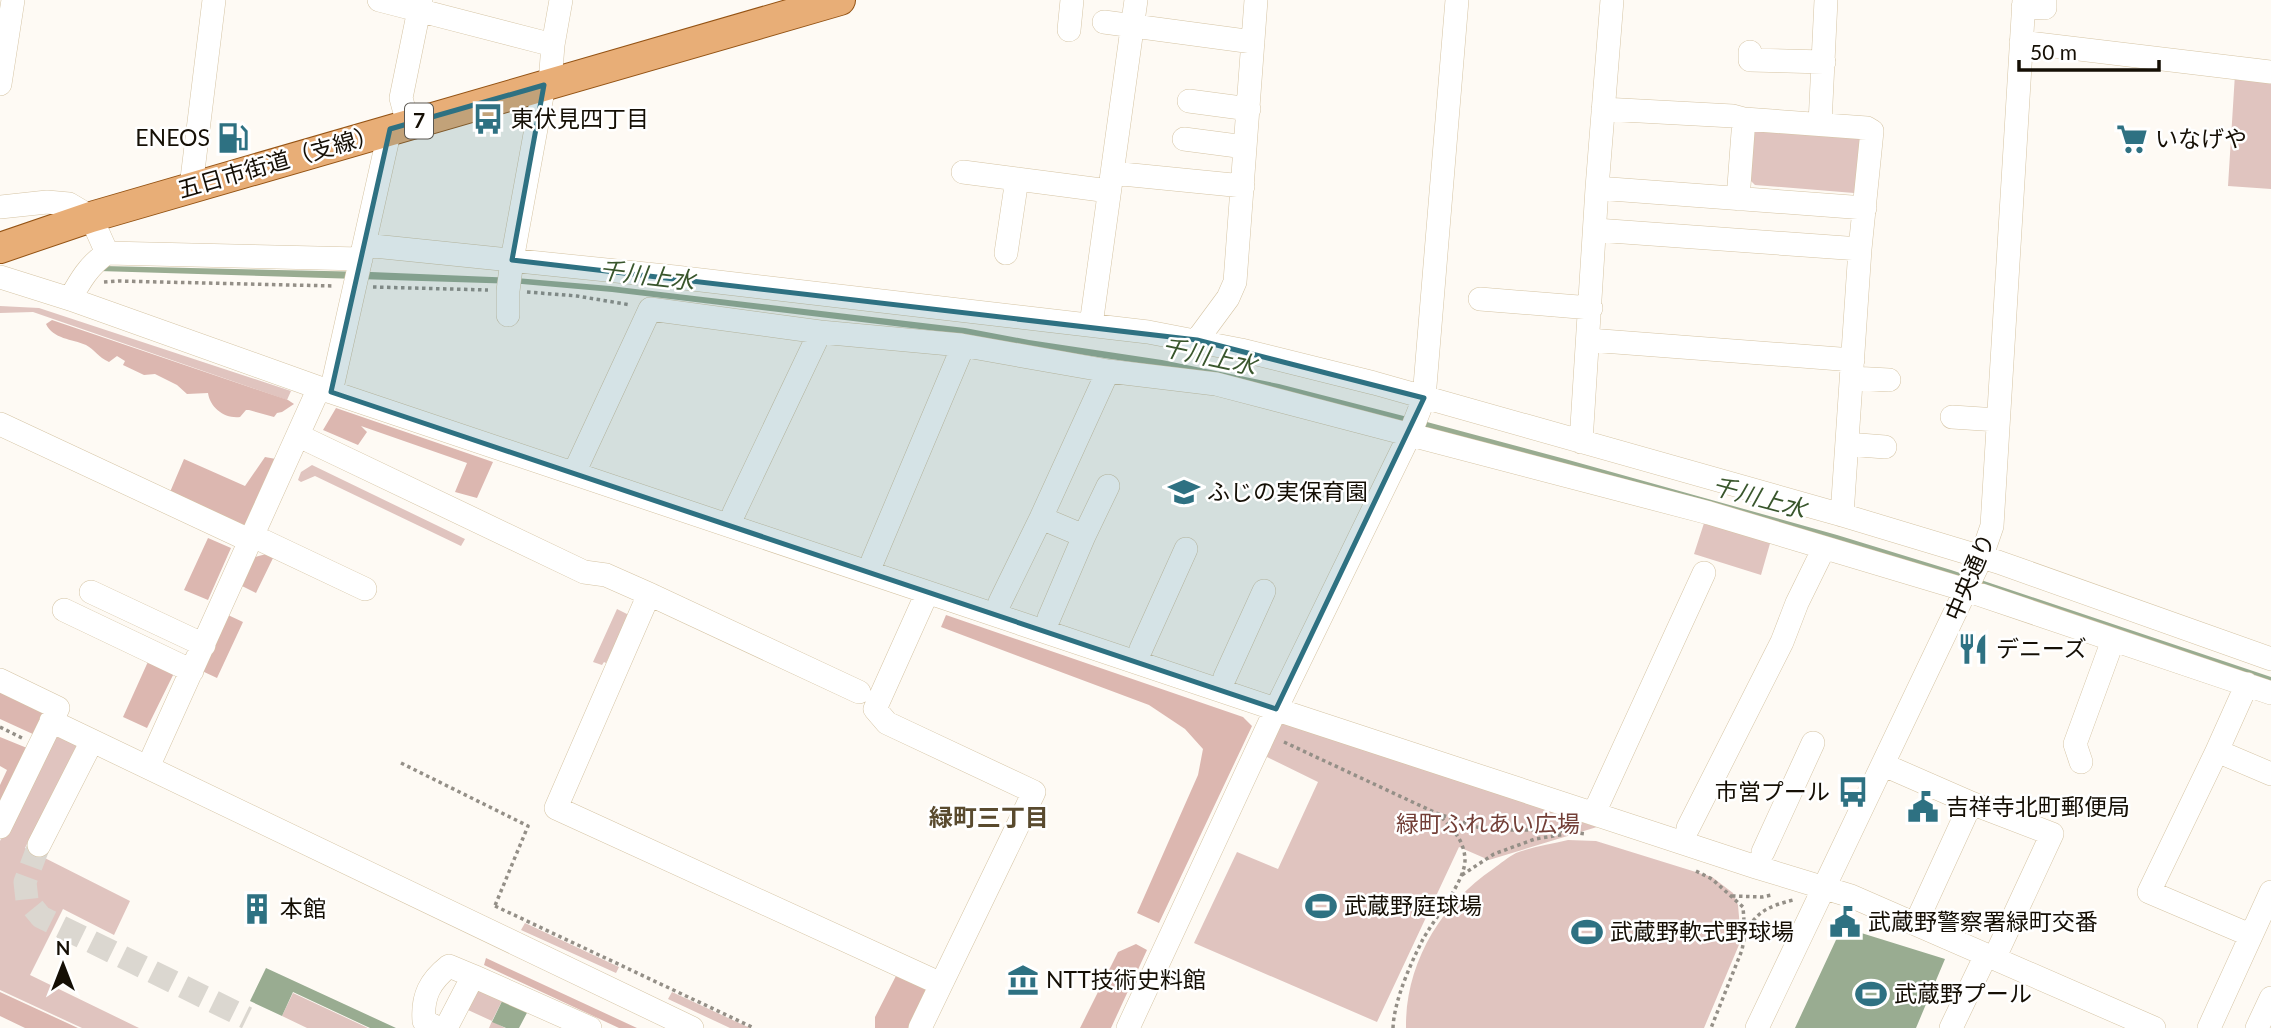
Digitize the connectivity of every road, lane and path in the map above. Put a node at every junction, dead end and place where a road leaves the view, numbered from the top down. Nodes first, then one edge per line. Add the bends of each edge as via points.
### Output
1 (13, 0) edge
2 (214, 0) edge
3 (379, 0) edge
4 (561, 0) edge
5 (840, 0) edge
6 (1072, 0) edge
7 (1136, 0) edge
8 (1256, 0) edge
9 (1457, 0) edge
10 (1612, 0) edge
11 (1826, 0) edge
12 (2031, 2) edge
13 (419, 5) edge
14 (1104, 22) dead end
15 (1132, 26) junction
16 (1069, 30) dead end
17 (1253, 42) junction
18 (2021, 42) junction
19 (552, 45) junction
20 (1750, 52) dead end
21 (1824, 62) junction
22 (2271, 72) edge
23 (0, 83) edge
24 (547, 84) junction
25 (1189, 102) dead end
26 (1603, 108) junction
27 (1249, 109) junction
28 (1744, 119) junction
29 (1820, 124) junction
30 (399, 127) junction
31 (1184, 139) dead end
32 (1245, 147) junction
33 (963, 172) dead end
34 (1017, 178) junction
35 (1111, 182) junction
36 (1243, 186) junction
37 (191, 187) junction
38 (1597, 188) junction
39 (1738, 199) junction
40 (0, 207) edge
41 (1865, 208) junction
42 (91, 216) junction
43 (1596, 230) junction
44 (0, 248) edge
45 (1860, 249) junction
46 (107, 253) junction
47 (1006, 253) dead end
48 (512, 260) junction
49 (359, 268) junction
50 (0, 277) edge
51 (96, 283) dead end
52 (508, 290) junction
53 (70, 299) junction
54 (1480, 299) dead end
55 (1591, 308) junction
56 (650, 309) junction
57 (508, 316) dead end
58 (1091, 325) junction
59 (820, 332) junction
60 (1197, 340) junction
61 (1588, 340) junction
62 (961, 345) junction
63 (1852, 369) junction
64 (1108, 371) junction
65 (1889, 380) dead end
66 (325, 390) junction
67 (1952, 416) dead end
68 (1415, 419) junction
69 (1998, 420) junction
70 (0, 424) edge
71 (299, 436) junction
72 (1581, 442) junction
73 (1847, 444) junction
74 (1885, 447) dead end
75 (574, 473) junction
76 (1108, 486) dead end
77 (734, 513) dead end
78 (1842, 515) junction
79 (1041, 518) junction
80 (1084, 536) junction
81 (252, 538) junction
82 (1824, 548) junction
83 (1186, 549) dead end
84 (873, 560) dead end
85 (1979, 561) junction
86 (1704, 573) dead end
87 (1967, 588) junction
88 (365, 589) dead end
89 (1264, 591) dead end
90 (91, 592) dead end
91 (649, 594) junction
92 (923, 602) dead end
93 (999, 602) dead end
94 (64, 610) dead end
95 (1049, 618) dead end
96 (2113, 640) junction
97 (204, 645) junction
98 (1141, 649) dead end
99 (2271, 659) edge
100 (192, 671) junction
101 (1225, 677) dead end
102 (0, 680) edge
103 (2247, 684) junction
104 (859, 692) dead end
105 (2271, 694) edge
106 (1276, 709) junction
107 (51, 721) junction
108 (1276, 738) dead end
109 (92, 741) junction
110 (1813, 743) dead end
111 (2217, 751) junction
112 (2081, 762) dead end
113 (401, 763) dead end
114 (1884, 765) junction
115 (148, 767) junction
116 (2271, 774) edge
117 (1971, 803) junction
118 (1436, 813) junction
119 (1593, 824) junction
120 (0, 827) edge
121 (1688, 828) dead end
122 (1572, 832) junction
123 (38, 845) tunnel mouth
124 (1763, 852) dead end
125 (1696, 871) dead end
126 (1462, 875) junction
127 (1825, 887) junction
128 (1782, 892) dead end
129 (2271, 892) edge
130 (1730, 896) junction
131 (1793, 900) dead end
132 (495, 906) junction
133 (1916, 923) junction
134 (484, 928) junction
135 (1745, 934) junction
136 (2250, 935) junction
137 (1990, 957) junction
138 (473, 976) junction
139 (942, 984) junction
140 (2271, 998) edge
141 (438, 1028) edge
142 (446, 1028) edge
143 (590, 1028) edge
144 (692, 1028) edge
145 (754, 1028) edge
146 (920, 1028) edge
147 (1128, 1028) edge
148 (1393, 1028) edge
149 (1711, 1028) edge
150 (1757, 1028) edge
151 (1951, 1028) edge
152 (2154, 1028) edge
153 (2209, 1028) edge
154 (2257, 1028) edge

1 - 23 street
2 - 37 street
3 - 13 street
4 - 19 street
5 - 24 main road, 五日市街道（支線） / 7
6 - 16 street
7 - 15 street
8 - 17 street
9 - 68 street
10 - 26 street
11 - 21 street
12 - 18 street, 中央通り
13 - 19 street
13 - 30 street
14 - 15 street
15 - 17 street
15 - 35 street
17 - 27 street
18 - 22 street
18 - 69 street, 中央通り
19 - 24 street
20 - 21 street via 1750,60
21 - 29 street
24 - 30 main road, 五日市街道（支線） / 7
24 - 48 street
25 - 27 street
26 - 28 street
26 - 38 street
27 - 32 street
28 - 29 street
28 - 39 street
29 - 41 street via 1872,131
30 - 37 main road, 五日市街道（支線） / 7
30 - 49 street
31 - 32 street
32 - 36 street
33 - 34 street
34 - 35 street
34 - 47 street
35 - 36 street
35 - 58 street
36 - 60 street via 1235,282
37 - 42 main road, 五日市街道（支線） / 7
38 - 39 street
38 - 43 street
39 - 41 street
40 - 42 street via 69,204
41 - 45 street
42 - 44 main road, 五日市街道（支線） / 7
42 - 46 street
43 - 45 street
43 - 55 street
45 - 63 street
46 - 49 street
46 - 53 street via 85,273
48 - 49 street
48 - 52 street
48 - 58 street
49 - 51 path
49 - 52 path
49 - 66 street
50 - 53 street
52 - 56 path
52 - 57 street
53 - 66 street
54 - 55 street
55 - 61 street
56 - 59 street
56 - 75 street
58 - 60 street
59 - 62 street
59 - 77 street
60 - 68 street via 1374,383
61 - 63 street
61 - 72 street
62 - 64 street
62 - 84 street
63 - 65 street
63 - 73 street
64 - 68 street via 1216,384
64 - 79 street
66 - 71 street
66 - 75 street
67 - 69 street
68 - 72 street
68 - 82 street
68 - 106 street
69 - 85 street, 中央通り via 1992,526
70 - 81 street
71 - 81 street
71 - 91 street via 584,572
72 - 78 street
73 - 74 street
73 - 78 street
75 - 106 street
76 - 80 street
78 - 85 street
79 - 80 street
79 - 93 street
80 - 95 street
81 - 88 street
81 - 97 street
82 - 87 street
82 - 121 street
83 - 98 street
85 - 87 street, 中央通り
85 - 99 street
86 - 119 street
87 - 96 street
87 - 114 street, 中央通り
89 - 101 street
90 - 97 street
91 - 104 street
91 - 139 street via 556,808
92 - 139 street via 876,709 887,723 1034,792
94 - 100 street
96 - 103 street
96 - 112 street via 2075,744
97 - 100 street
100 - 115 street
102 - 107 street via 58,708
103 - 105 street
103 - 111 street
106 - 119 street
106 - 147 street
107 - 109 street
107 - 120 street
108 - 118 path
109 - 115 street
109 - 123 street
110 - 124 street
111 - 116 street
111 - 136 street via 2149,892
113 - 132 path via 528,826
114 - 117 street
114 - 127 street, 中央通り
115 - 134 street
117 - 133 street
117 - 137 street via 2052,834
118 - 122 path via 1492,830
118 - 126 path via 1458,834 1465,859
119 - 122 path
119 - 127 street
122 - 126 path via 1494,854
125 - 130 path
126 - 148 path via 1422,941 1394,1009
127 - 133 street
127 - 150 street, 中央通り
128 - 130 path
129 - 136 street
130 - 135 path via 1742,907
131 - 135 path via 1765,909
132 - 134 path
132 - 145 path
133 - 137 street
134 - 144 street
135 - 149 path
136 - 153 street
137 - 151 street
137 - 152 street
138 - 141 street via 449,966 430,986 424,1021
138 - 142 street
138 - 143 street
139 - 146 street
140 - 154 street

